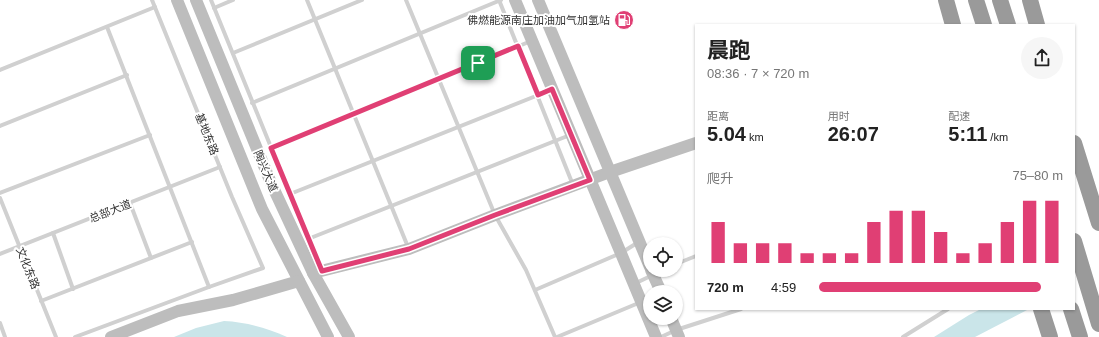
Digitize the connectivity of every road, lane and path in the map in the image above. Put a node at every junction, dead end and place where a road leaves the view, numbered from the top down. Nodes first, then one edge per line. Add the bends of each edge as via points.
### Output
1 (152, 0) edge
2 (176, 0) edge
3 (196, 0) edge
4 (211, 0) edge
5 (233, 0) edge
6 (306, 0) edge
7 (362, 0) edge
8 (406, 0) edge
9 (500, 0) edge
10 (514, 0) edge
11 (538, 0) edge
12 (946, 0) edge
13 (976, 0) edge
14 (1000, 0) edge
15 (1030, 0) edge
16 (155, 7) junction
17 (214, 8) junction
18 (314, 20) junction
19 (953, 24) edge
20 (984, 24) edge
21 (1008, 24) edge
22 (1037, 24) edge
23 (107, 26) junction
24 (420, 34) junction
25 (532, 41) junction
26 (518, 46) junction
27 (232, 53) junction
28 (335, 69) junction
29 (0, 70) edge
30 (126, 75) junction
31 (439, 79) junction
32 (552, 89) junction
33 (538, 95) junction
34 (252, 103) junction
35 (353, 114) junction
36 (0, 126) edge
37 (458, 126) junction
38 (150, 135) junction
39 (571, 135) junction
40 (556, 141) junction
41 (695, 143) edge
42 (1075, 147) edge
43 (271, 148) junction
44 (372, 161) junction
45 (220, 167) junction
46 (477, 172) junction
47 (610, 172) junction
48 (590, 180) junction
49 (573, 186) junction
50 (170, 187) junction
51 (0, 193) edge
52 (290, 194) junction
53 (0, 198) edge
54 (130, 203) junction
55 (391, 206) junction
56 (495, 215) junction
57 (1099, 223) edge
58 (53, 233) junction
59 (308, 239) junction
60 (639, 241) junction
61 (192, 242) junction
62 (1075, 244) edge
63 (19, 246) junction
64 (409, 249) junction
65 (643, 249) edge
66 (0, 254) edge
67 (621, 254) junction
68 (695, 256) edge
69 (151, 258) junction
70 (683, 261) edge
71 (317, 272) junction
72 (644, 277) edge
73 (299, 281) junction
74 (634, 284) junction
75 (209, 287) junction
76 (643, 288) edge
77 (73, 289) junction
78 (535, 290) junction
79 (643, 299) edge
80 (41, 301) junction
81 (738, 310) edge
82 (946, 310) edge
83 (1041, 310) edge
84 (1071, 310) edge
85 (0, 323) edge
86 (1099, 324) edge
87 (655, 325) edge
88 (678, 333) edge
89 (5, 337) edge
90 (56, 337) edge
91 (74, 337) edge
92 (111, 337) edge
93 (328, 337) edge
94 (349, 337) edge
95 (556, 337) edge
96 (656, 337) edge
97 (661, 337) edge
98 (903, 337) edge
99 (1050, 337) edge
100 (1080, 337) edge

1 - 16 lane, 基地东路
2 - 73 street, 陶兴大道 via 262,209
3 - 71 street, 陶兴大道 via 271,183
4 - 17 lane
5 - 17 lane
6 - 18 lane
7 - 18 lane
8 - 24 lane
9 - 24 lane
9 - 26 lane
10 - 25 street
11 - 47 street
12 - 19 highway
13 - 20 highway
14 - 21 highway
15 - 22 highway
16 - 23 lane
16 - 45 lane, 基地东路
17 - 27 lane
18 - 27 lane
18 - 28 lane
23 - 29 lane
23 - 30 lane
24 - 28 lane
24 - 31 lane
25 - 26 lane
25 - 32 street
26 - 31 lane
26 - 33 lane
27 - 34 lane
28 - 34 lane
28 - 35 lane
30 - 36 lane
30 - 38 lane
31 - 35 lane
31 - 37 lane
32 - 33 lane
32 - 39 street
33 - 37 lane
33 - 40 lane
34 - 43 lane
35 - 43 lane
35 - 44 lane
37 - 44 lane
37 - 46 lane
38 - 50 lane
38 - 51 lane
39 - 40 lane
39 - 48 street
40 - 46 lane
40 - 49 lane
41 - 47 street
42 - 57 highway
43 - 52 lane
44 - 52 lane
44 - 55 lane
45 - 50 lane, 总部大道
45 - 75 lane, 基地东路 via 263,268
46 - 55 lane
46 - 56 lane
47 - 48 street
47 - 60 street
48 - 49 street
48 - 67 street
49 - 56 street
50 - 54 lane, 总部大道
50 - 61 lane
52 - 59 lane
53 - 63 lane, 文化东路
54 - 58 lane, 总部大道
54 - 69 lane
55 - 59 lane
55 - 64 lane
56 - 64 street
56 - 78 lane
58 - 63 lane, 总部大道
58 - 77 lane
59 - 71 lane
60 - 65 street
60 - 67 lane
61 - 69 lane
61 - 75 lane
62 - 86 highway
63 - 66 lane, 总部大道
63 - 80 lane, 文化东路
64 - 71 street
67 - 74 street
67 - 78 lane
68 - 70 lane
69 - 77 lane
71 - 94 street, 陶兴大道
72 - 74 lane
73 - 92 street via 232,300 178,311
73 - 93 street, 陶兴大道
74 - 76 street
75 - 91 lane
77 - 80 lane
78 - 95 lane
79 - 95 lane
80 - 90 lane, 文化东路
81 - 88 lane
82 - 98 lane
83 - 99 highway
84 - 100 highway
85 - 89 lane
87 - 96 street
88 - 97 lane

